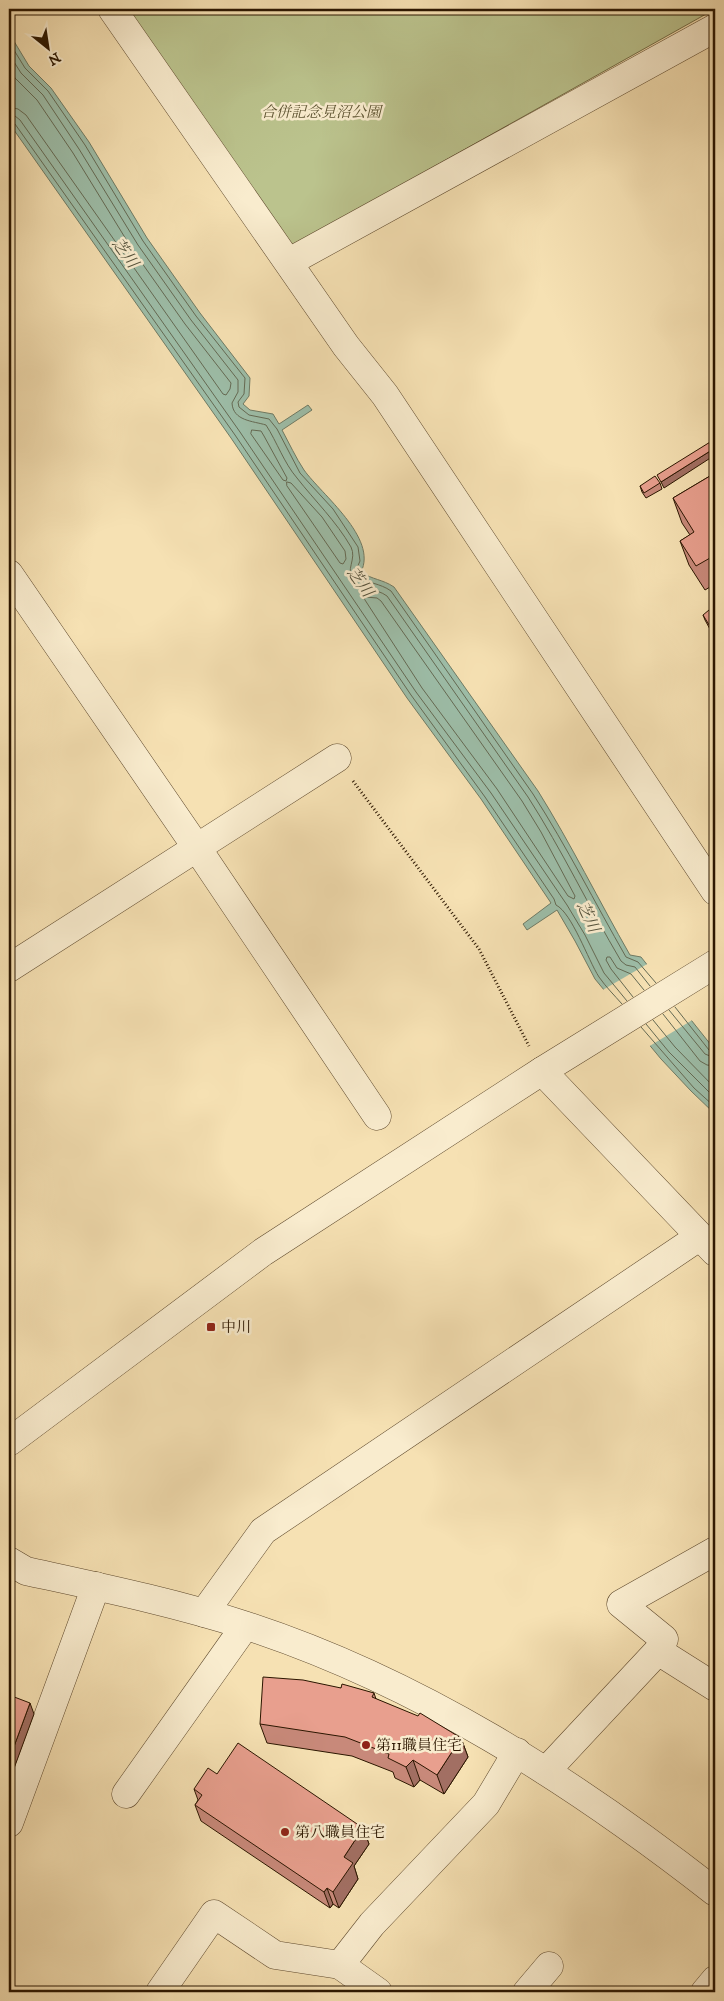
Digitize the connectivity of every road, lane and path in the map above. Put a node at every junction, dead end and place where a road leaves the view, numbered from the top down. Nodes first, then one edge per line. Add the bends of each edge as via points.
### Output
1 (112, 9) edge
2 (715, 28) edge
3 (289, 262) junction
4 (9, 575) edge
5 (337, 758) joint
6 (197, 848) junction
7 (715, 891) edge
8 (715, 964) edge
9 (9, 968) edge
10 (542, 1071) junction
11 (378, 1116) dead end
12 (707, 1244) edge
13 (9, 1442) edge
14 (715, 1551) edge
15 (9, 1561) edge
16 (96, 1586) junction
17 (204, 1613) junction
18 (245, 1626) junction
19 (659, 1652) junction
20 (715, 1687) edge
21 (517, 1752) junction
22 (546, 1771) junction
23 (126, 1794) dead end
24 (9, 1823) edge
25 (715, 1892) edge
26 (340, 1965) junction
27 (549, 1966) dead end
28 (715, 1980) edge
29 (160, 1992) edge
30 (378, 1992) edge
31 (527, 1992) edge
32 (705, 1992) edge

1 - 3 street
2 - 3 street
3 - 7 street via 346,346 385,395
4 - 6 street
5 - 6 street
5 - 10 path via 479,949
6 - 9 street
6 - 11 street
8 - 10 street
10 - 12 street
10 - 13 street via 263,1252
12 - 17 street via 263,1531
14 - 19 street via 621,1604 664,1639
15 - 16 street via 26,1571
16 - 17 street
16 - 24 street
17 - 18 street
18 - 21 street via 315,1651 414,1695
18 - 23 street
19 - 20 street
19 - 22 street
21 - 22 street
21 - 26 street via 486,1804 372,1924
22 - 25 street via 651,1842
26 - 29 street via 275,1955 214,1914
26 - 30 street
27 - 31 street
28 - 32 street

